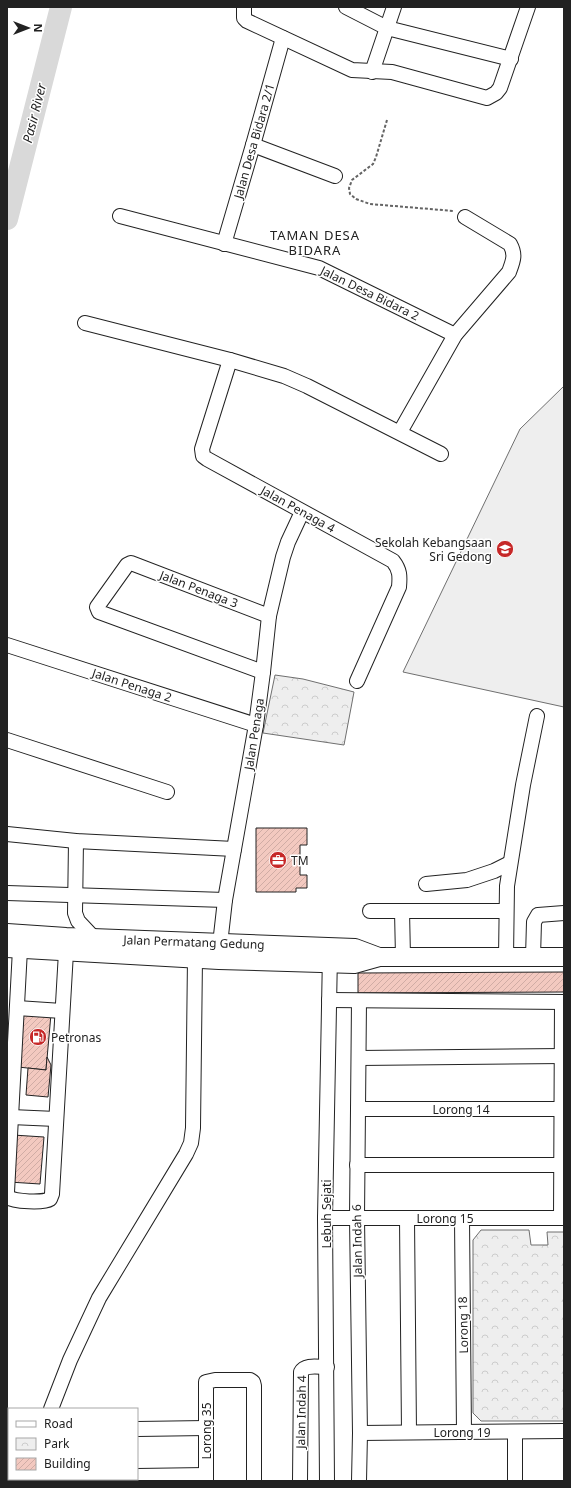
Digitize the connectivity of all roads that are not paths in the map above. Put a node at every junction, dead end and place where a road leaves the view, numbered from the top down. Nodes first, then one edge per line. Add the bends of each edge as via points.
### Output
1 (346, 7) edge
2 (394, 7) edge
3 (528, 7) edge
4 (244, 12) edge
5 (388, 28) junction
6 (283, 38) junction
7 (511, 59) junction
8 (372, 72) junction
9 (253, 145) junction
10 (335, 176) dead end
11 (120, 216) dead end
12 (466, 217) road end
13 (224, 244) junction
14 (85, 323) dead end
15 (455, 335) junction
16 (230, 360) junction
17 (400, 432) junction
18 (441, 454) dead end
19 (302, 512) junction
20 (269, 616) junction
21 (7, 645) edge
22 (263, 672) junction
23 (357, 681) dead end
24 (537, 716) dead end
25 (256, 725) junction
26 (7, 740) edge
27 (167, 792) dead end
28 (7, 834) edge
29 (76, 841) junction
30 (234, 849) junction
31 (510, 863) junction
32 (426, 884) dead end
33 (7, 893) edge
34 (75, 896) junction
35 (225, 900) junction
36 (370, 910) dead end
37 (402, 910) junction
38 (506, 910) junction
39 (564, 913) edge
40 (7, 933) edge
41 (94, 938) junction
42 (14, 949) edge
43 (220, 951) junction
44 (66, 952) junction
45 (330, 955) junction
46 (403, 957) junction
47 (195, 958) junction
48 (506, 958) junction
49 (533, 958) junction
50 (564, 958) edge
51 (329, 1000) junction
52 (359, 1001) junction
53 (563, 1002) edge
54 (17, 1008) junction
55 (62, 1011) junction
56 (563, 1056) edge
57 (359, 1058) junction
58 (358, 1109) junction
59 (563, 1109) edge
60 (11, 1117) junction
61 (56, 1119) junction
62 (357, 1165) junction
63 (563, 1165) edge
64 (326, 1218) junction
65 (357, 1218) junction
66 (406, 1218) junction
67 (462, 1218) junction
68 (563, 1218) edge
69 (327, 1367) junction
70 (50, 1408) edge
71 (206, 1428) junction
72 (138, 1429) edge
73 (564, 1431) edge
74 (409, 1432) junction
75 (464, 1432) junction
76 (515, 1432) junction
77 (360, 1433) junction
78 (138, 1476) edge
79 (206, 1478) edge
80 (254, 1481) edge
81 (300, 1481) edge
82 (327, 1481) edge
83 (359, 1481) edge
84 (515, 1481) edge

1 - 5 street
2 - 5 street
3 - 7 street
4 - 6 street via 247,21
5 - 7 street
5 - 8 street
6 - 8 street via 352,70
6 - 9 street, Jalan Desa Bidara 2/1
7 - 8 street via 500,88 487,98 397,74
9 - 10 street
9 - 13 street, Jalan Desa Bidara 2/1
11 - 13 street, Jalan Desa Bidara 2
12 - 15 street via 510,244 513,261 509,272
13 - 15 street, Jalan Desa Bidara 2 via 319,268
14 - 16 street
15 - 17 street
16 - 17 street via 284,376
16 - 19 street, Jalan Penaga 4 via 202,449 203,456
17 - 18 street
19 - 20 street, Jalan Penaga via 282,557
19 - 23 street, Jalan Penaga 4 via 393,561 399,569 399,587
20 - 22 street, Jalan Penaga
20 - 22 street, Jalan Penaga 3 via 134,564 129,564 97,607 99,612
21 - 25 street, Jalan Penaga 2
22 - 25 street, Jalan Penaga
24 - 31 street
25 - 30 street, Jalan Penaga
26 - 27 street
28 - 29 street
29 - 30 street
29 - 34 street
30 - 35 street, Jalan Penaga
31 - 32 street via 467,880
31 - 38 street
33 - 34 street
34 - 35 street
34 - 41 street via 75,913 78,921
35 - 43 street, Jalan Penaga
36 - 37 street
37 - 38 street
37 - 46 street
38 - 48 street
39 - 49 street via 538,915 534,922
40 - 41 main road, Jalan Permatang Gedung
41 - 43 main road, Jalan Permatang Gedung
42 - 44 main road, Jalan Permatang Gedung
42 - 54 street
43 - 45 main road, Jalan Permatang Gedung
43 - 47 main road, Jalan Permatang Gedung
44 - 47 main road, Jalan Permatang Gedung
44 - 55 street
45 - 46 main road, Jalan Permatang Gedung via 354,948 379,957
45 - 51 street, Lebuh Sejati
46 - 48 main road, Jalan Permatang Gedung
47 - 70 street via 191,1143 99,1298
48 - 49 main road, Jalan Permatang Gedung
49 - 50 main road, Jalan Permatang Gedung
51 - 52 street
51 - 64 street, Lebuh Sejati
52 - 53 street
52 - 57 street, Jalan Indah 6
53 - 56 street
54 - 55 street
54 - 60 street
55 - 61 street
56 - 57 street
56 - 59 street
57 - 58 street, Jalan Indah 6
58 - 59 street, Lorong 14
58 - 62 street, Jalan Indah 6
59 - 63 street
60 - 61 street
60 - 61 street via 7,1195 14,1200 44,1202 51,1197
62 - 63 street
62 - 65 street, Jalan Indah 6
63 - 68 street
64 - 65 street, Lorong 15
64 - 69 street, Lebuh Sejati
65 - 66 street, Lorong 15
65 - 77 street, Jalan Indah 6
66 - 67 street, Lorong 15
66 - 74 street
67 - 68 street, Lorong 15
67 - 75 street, Lorong 18
69 - 81 street, Jalan Indah 4 via 305,1367 300,1372
69 - 82 street, Lebuh Sejati
71 - 72 street
71 - 79 street, Lorong 35
71 - 80 street, Lorong 35 via 206,1382 253,1382
73 - 76 street, Lorong 19
74 - 75 street, Lorong 19
74 - 77 street, Lorong 19
75 - 76 street, Lorong 19
76 - 84 street
77 - 83 street, Jalan Indah 6
78 - 79 street

